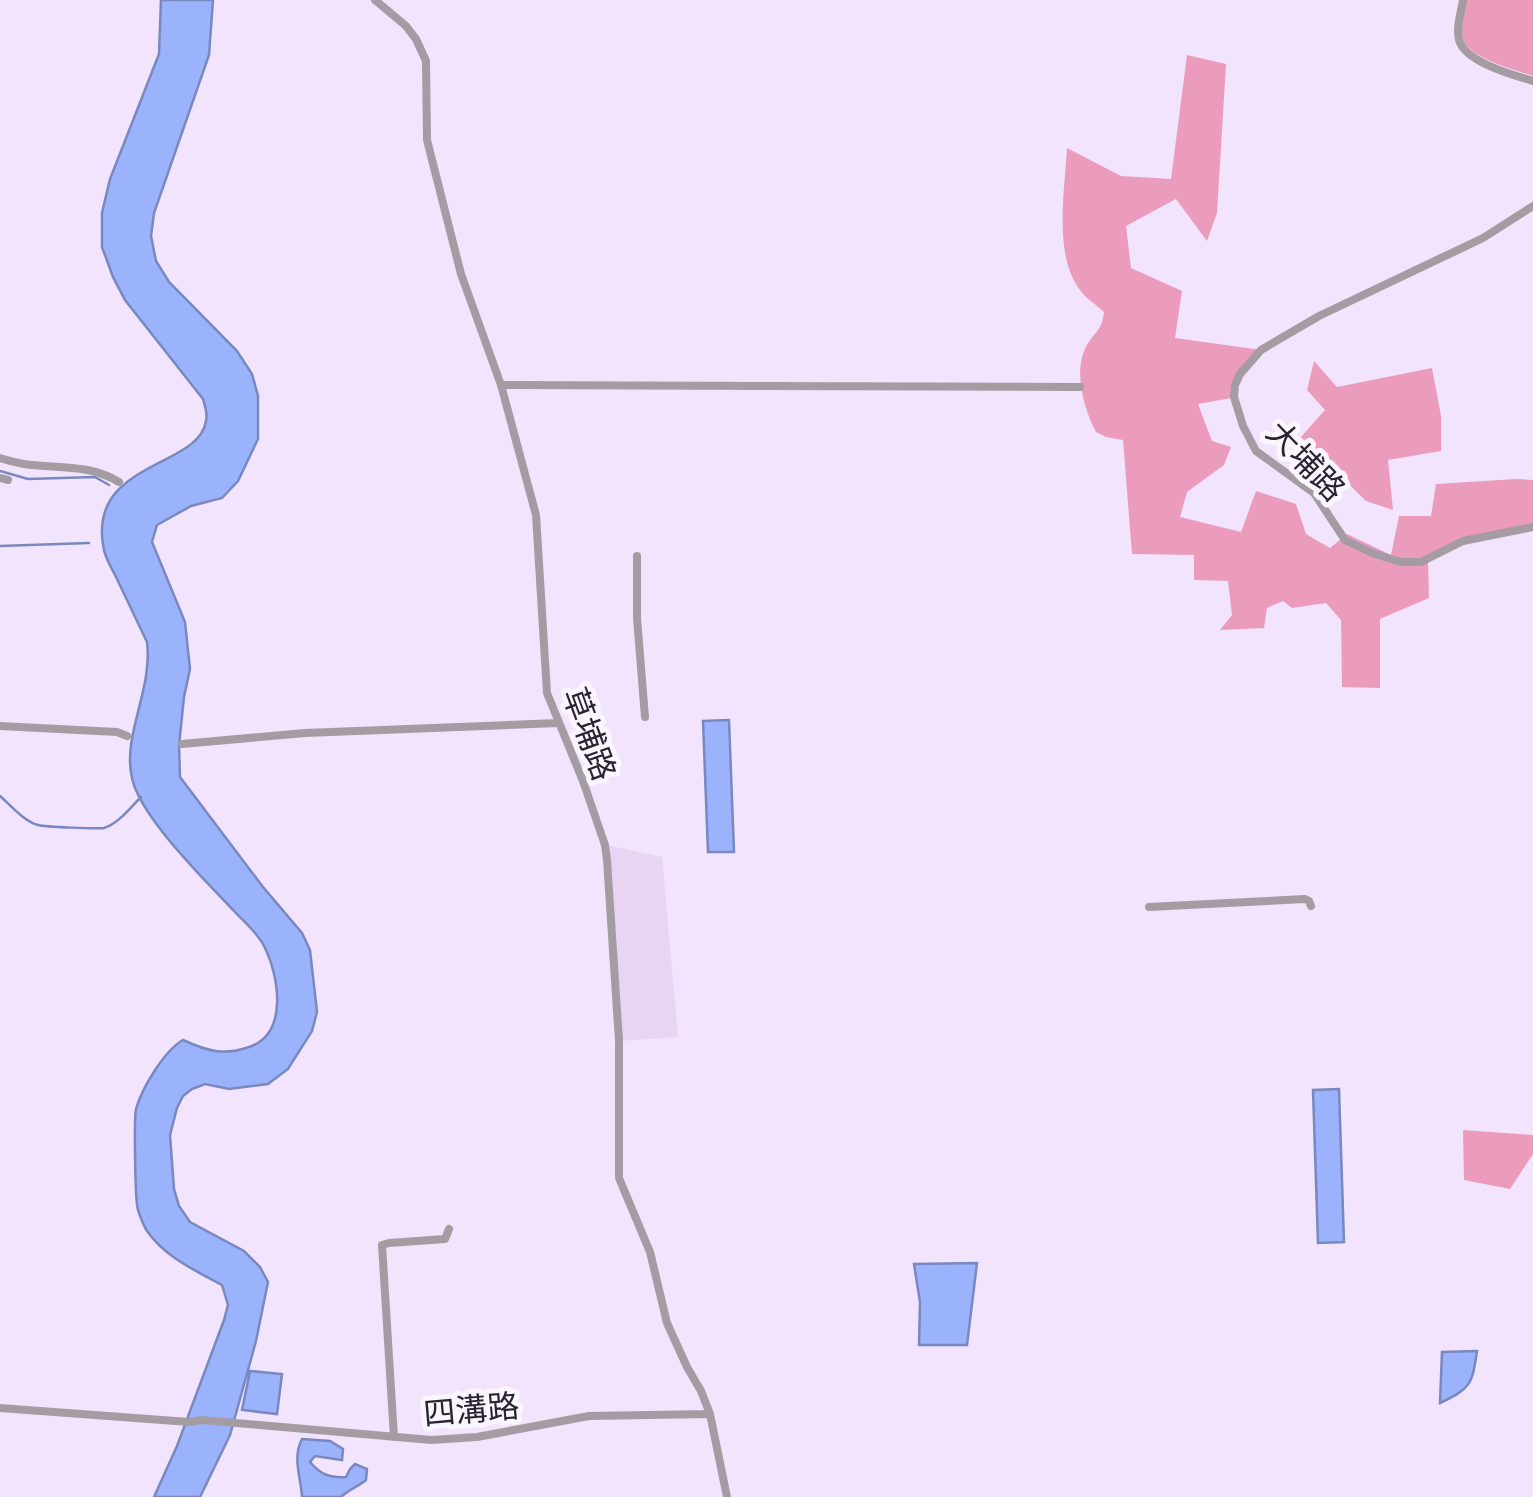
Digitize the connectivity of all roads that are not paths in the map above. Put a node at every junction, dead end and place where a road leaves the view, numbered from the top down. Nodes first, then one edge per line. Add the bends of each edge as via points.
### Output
1 (376, 0) edge
2 (1463, 0) edge
3 (1533, 82) edge
4 (1533, 206) edge
5 (502, 385) junction
6 (1080, 387) dead end
7 (0, 458) edge
8 (119, 482) dead end
9 (1533, 527) edge
10 (637, 556) dead end
11 (645, 717) dead end
12 (558, 723) junction
13 (0, 726) edge
14 (127, 736) dead end
15 (182, 744) dead end
16 (1311, 906) dead end
17 (1150, 907) dead end
18 (449, 1229) dead end
19 (0, 1408) edge
20 (710, 1414) junction
21 (394, 1436) junction
22 (727, 1497) edge

1 - 5 street, 草埔路 via 406,26 426,61 427,140 461,274
2 - 3 street via 1458,32 1467,54
4 - 9 street, 大埔路 via 1260,350 1240,374 1234,397 1256,451 1314,494 1345,540 1372,553 1421,562 1463,541
5 - 6 street
5 - 12 street, 草埔路 via 536,515 547,693
7 - 8 street via 95,471
10 - 11 street
12 - 15 street
12 - 20 street, 草埔路 via 607,860 620,1178 650,1252 667,1323
13 - 14 street
16 - 17 street via 1305,899
18 - 21 street via 445,1239 382,1245
19 - 21 street, 四溝路
20 - 21 street, 四溝路 via 590,1416 477,1437
20 - 22 street, 草埔路

